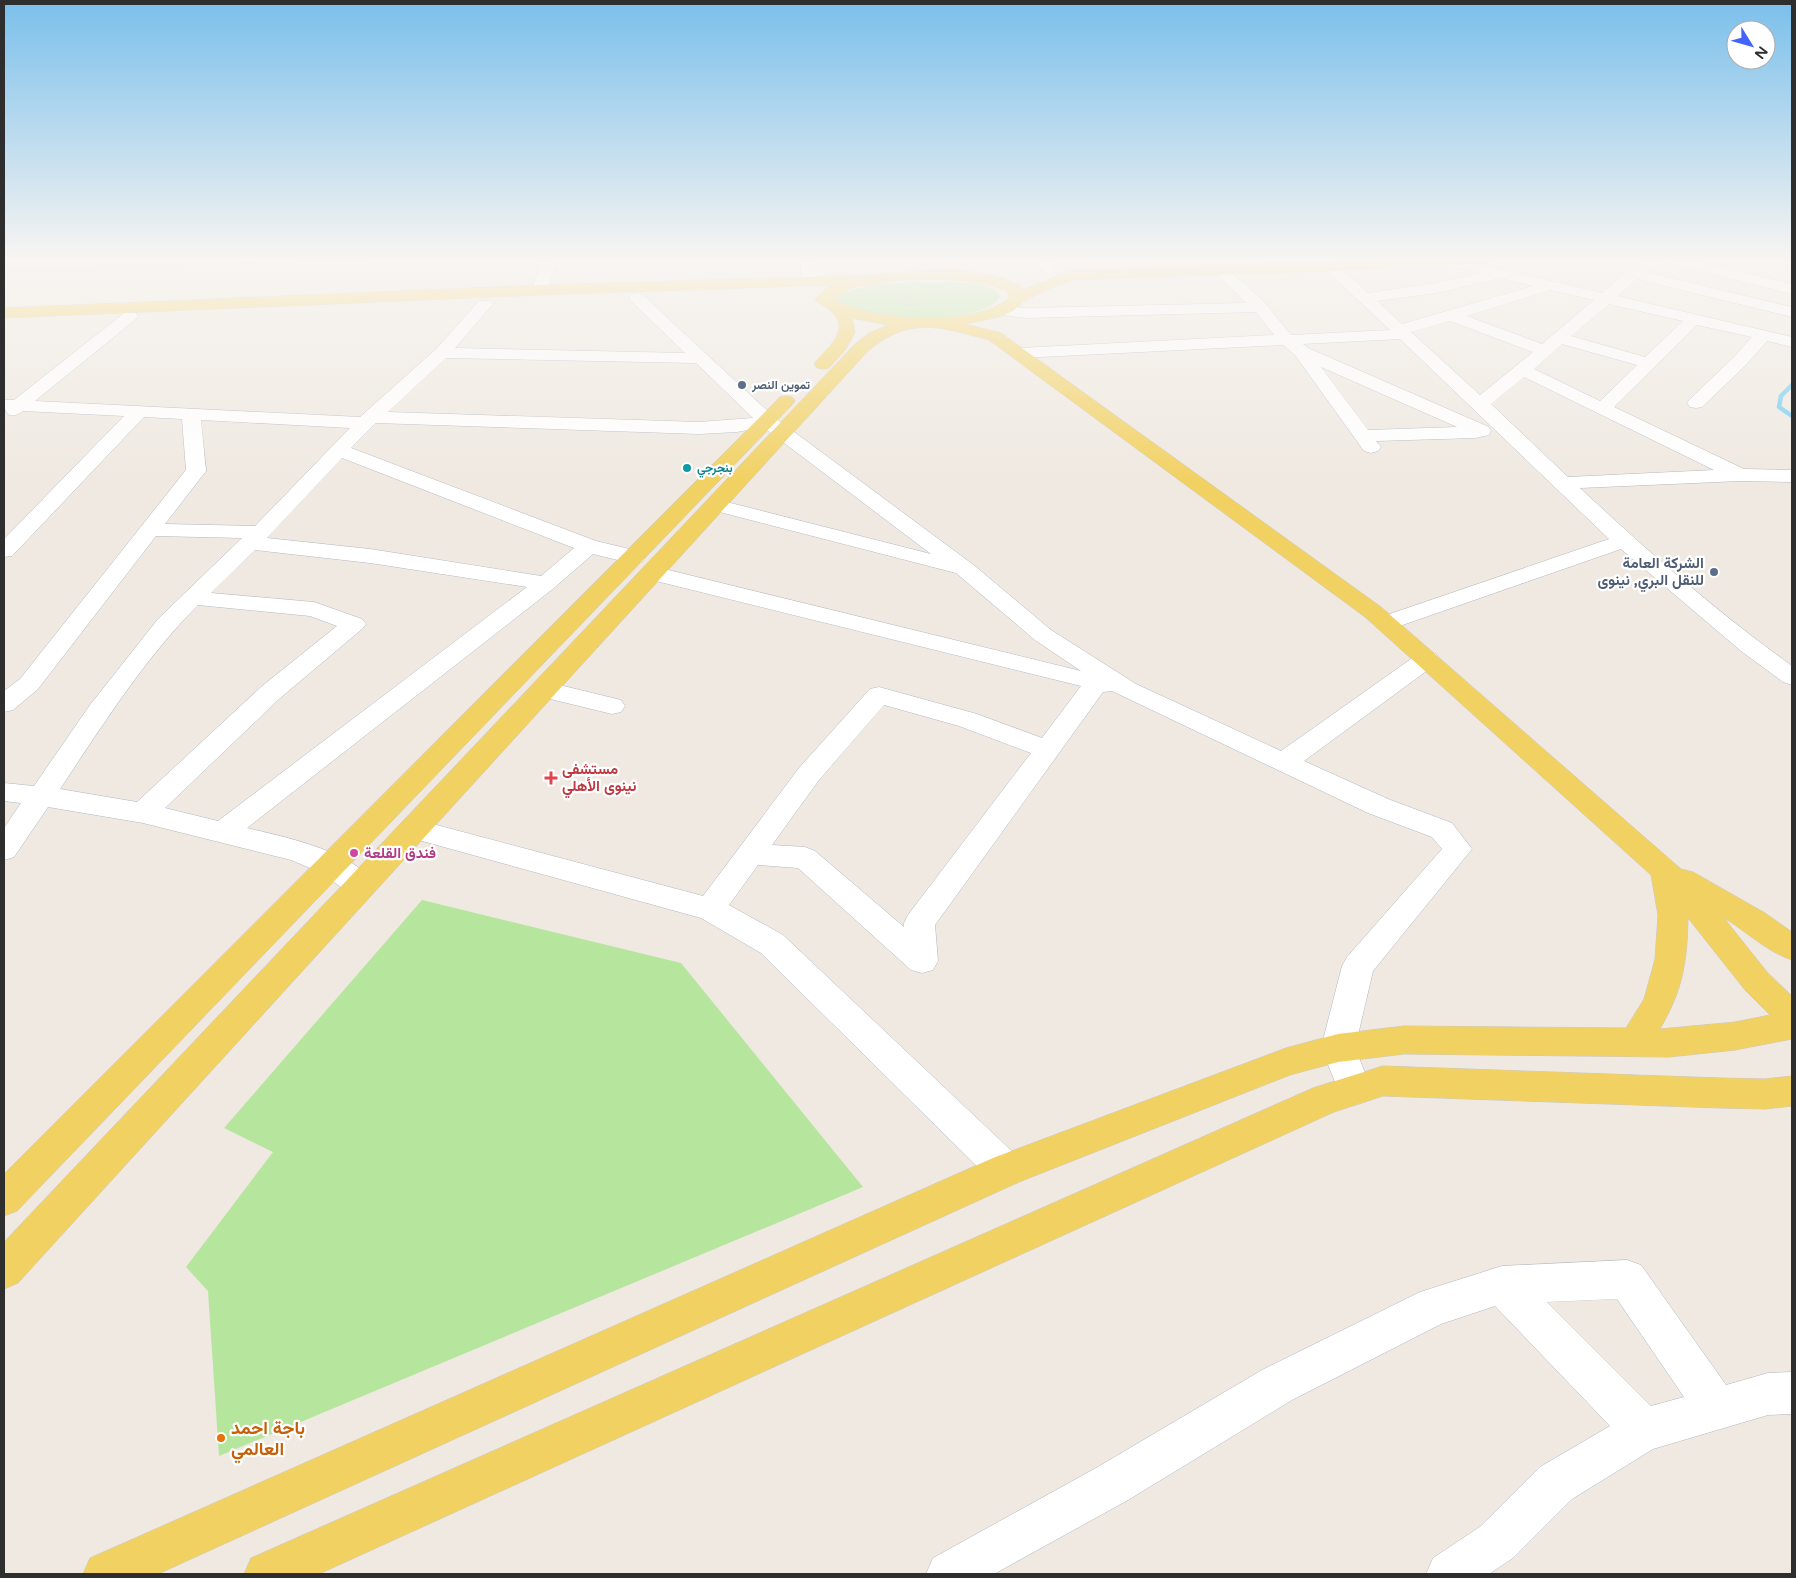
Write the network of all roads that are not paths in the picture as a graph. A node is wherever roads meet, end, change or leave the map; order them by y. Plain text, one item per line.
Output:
1 (1401, 332) edge
2 (108, 333) edge
3 (460, 333) edge
4 (672, 333) edge
5 (846, 333) edge
6 (882, 333) edge
7 (981, 333) edge
8 (994, 333) edge
9 (1281, 333) edge
10 (1390, 333) edge
11 (1497, 333) edge
12 (1564, 333) edge
13 (1680, 333) edge
14 (1752, 333) edge
15 (1763, 335) junction
16 (995, 336) junction
17 (1558, 338) junction
18 (1286, 339) junction
19 (1792, 342) edge
20 (1543, 350) junction
21 (1300, 351) junction
22 (442, 353) junction
23 (1020, 353) junction
24 (698, 358) junction
25 (1648, 363) junction
26 (1522, 370) junction
27 (1696, 403) dead end
28 (1480, 404) junction
29 (12, 405) edge
30 (1602, 409) junction
31 (140, 411) junction
32 (191, 414) junction
33 (4, 417) edge
34 (369, 420) junction
35 (774, 427) junction
36 (1482, 431) junction
37 (1509, 433) junction
38 (338, 450) junction
39 (1740, 475) junction
40 (1792, 476) edge
41 (1562, 483) junction
42 (715, 505) junction
43 (148, 530) junction
44 (255, 537) junction
45 (1624, 541) junction
46 (589, 546) junction
47 (4, 551) edge
48 (643, 565) junction
49 (968, 571) junction
50 (546, 583) junction
51 (193, 598) junction
52 (1386, 623) junction
53 (1427, 659) junction
54 (1792, 677) edge
55 (1096, 683) junction
56 (543, 689) junction
57 (1128, 690) junction
58 (4, 704) edge
59 (612, 706) dead end
60 (1047, 750) junction
61 (1284, 762) junction
62 (4, 792) edge
63 (42, 796) junction
64 (143, 813) junction
65 (414, 829) junction
66 (223, 832) junction
67 (4, 850) edge
68 (750, 854) junction
69 (332, 865) junction
70 (1665, 871) junction
71 (361, 886) junction
72 (710, 909) junction
73 (1792, 948) edge
74 (1792, 1016) edge
75 (1792, 1025) edge
76 (1634, 1044) junction
77 (1338, 1048) junction
78 (1354, 1090) junction
79 (1792, 1091) edge
80 (1006, 1170) junction
81 (4, 1199) edge
82 (4, 1270) edge
83 (1502, 1285) junction
84 (1792, 1393) edge
85 (1717, 1409) junction
86 (1644, 1430) junction
87 (106, 1574) edge
88 (267, 1574) edge
89 (949, 1574) edge
90 (1449, 1574) edge

1 - 28 street
2 - 29 street
3 - 22 street
4 - 24 street
5 - 35 main road
6 - 35 main road
7 - 16 main road
8 - 16 main road
9 - 18 street
10 - 18 street
11 - 20 street
12 - 17 street
13 - 25 street
14 - 15 street
15 - 19 street
15 - 27 street
16 - 23 main road
17 - 20 street
17 - 25 street
18 - 21 street
18 - 23 street
20 - 26 street
21 - 36 street
21 - 36 street
22 - 24 street
22 - 34 street
23 - 52 main road
24 - 35 street
25 - 30 street
26 - 28 street
26 - 30 street
28 - 37 street
29 - 31 street
29 - 33 street
30 - 39 street
31 - 32 street
31 - 47 street
32 - 34 street
32 - 43 street
34 - 35 street
34 - 38 street
35 - 42 main road
35 - 48 main road
35 - 49 street
36 - 37 street
37 - 41 street
38 - 44 street
38 - 46 street
39 - 40 street
39 - 41 street
41 - 45 street
42 - 48 main road
42 - 49 street
43 - 44 street
43 - 58 street
44 - 50 street
44 - 51 street
45 - 52 street
45 - 54 street
46 - 48 street
46 - 50 street
48 - 55 street
48 - 56 main road
48 - 69 main road
49 - 57 street
50 - 66 street
51 - 63 street
51 - 64 street
52 - 53 main road
53 - 61 street
53 - 70 main road
55 - 57 street
55 - 60 street
56 - 59 street
56 - 65 main road
57 - 61 street
60 - 68 street
60 - 68 street
61 - 77 street
62 - 63 street
63 - 64 street
63 - 67 street
64 - 66 street
65 - 71 main road
65 - 72 street
66 - 69 street
68 - 72 street
69 - 71 street
69 - 81 main road
70 - 73 main road
70 - 74 main road
70 - 76 main road
71 - 82 main road
72 - 80 street
75 - 76 main road
76 - 77 main road
77 - 78 street
77 - 80 main road
78 - 79 main road
78 - 88 main road
80 - 87 main road
83 - 85 street
83 - 86 street
83 - 89 street
84 - 85 street
85 - 86 street
86 - 90 street

